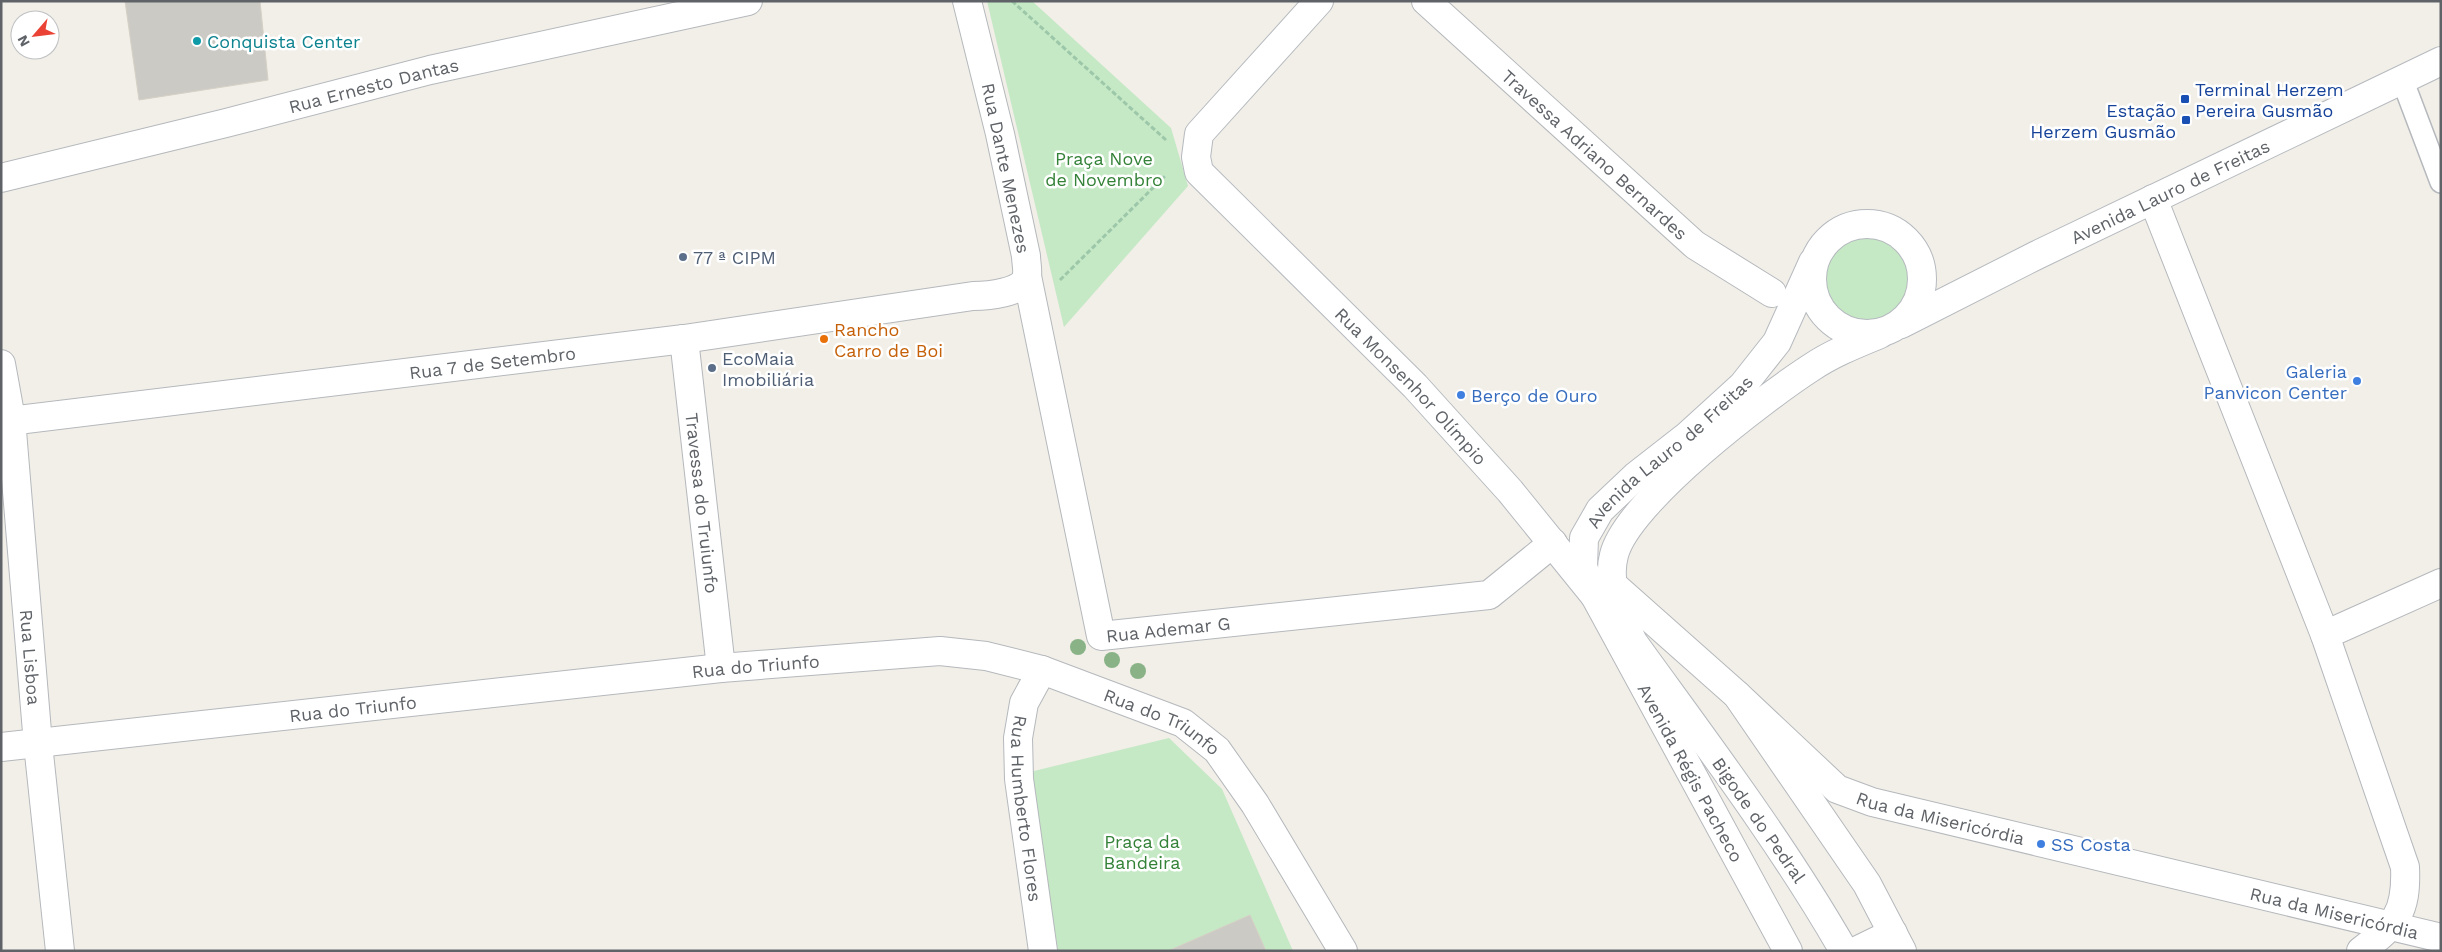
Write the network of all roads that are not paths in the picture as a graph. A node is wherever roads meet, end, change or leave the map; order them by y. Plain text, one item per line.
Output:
1 (748, 1) edge
2 (968, 1) edge
3 (1319, 1) edge
4 (1426, 1) edge
5 (2441, 61) edge
6 (2402, 79) junction
7 (1, 178) edge
8 (2441, 182) edge
9 (2153, 199) junction
10 (1813, 262) junction
11 (1027, 276) junction
12 (1772, 293) dead end
13 (973, 296) joint
14 (1890, 329) junction
15 (684, 339) junction
16 (1, 364) edge
17 (6, 420) edge
18 (1553, 543) junction
19 (2441, 583) edge
20 (1604, 590) junction
21 (2325, 636) junction
22 (1633, 642) joint
23 (721, 668) junction
24 (1042, 670) junction
25 (1670, 692) joint
26 (1737, 695) junction
27 (38, 744) junction
28 (1, 747) edge
29 (2392, 925) junction
30 (2441, 938) edge
31 (1898, 942) edge
32 (60, 951) edge
33 (1043, 951) edge
34 (1343, 951) edge
35 (1788, 951) edge
36 (1844, 951) edge
37 (1856, 951) edge
38 (2361, 951) edge

1 - 7 street, Rua Ernesto Dantas
2 - 11 street, Rua Dante Menezes
3 - 18 street, Rua Monsenhor Olímpio
4 - 12 street, Travessa Adriano Bernardes
5 - 6 street, Avenida Lauro de Freitas
6 - 8 lane
6 - 9 street, Avenida Lauro de Freitas
9 - 14 street, Avenida Lauro de Freitas
9 - 21 street
10 - 14 street
10 - 14 street
10 - 20 street, Avenida Lauro de Freitas
11 - 13 street, Rua Dante Menezes
11 - 18 street, Rua Ademar G
13 - 15 street, Rua 7 de Setembro
14 - 20 street, Avenida Lauro de Freitas
15 - 17 street, Rua 7 de Setembro
15 - 23 street, Travessa do Truiunfo
16 - 17 street, Rua Lisboa
17 - 27 street, Rua Lisboa
18 - 20 street, Rua Monsenhor Olímpio
19 - 21 street
20 - 22 street, Avenida Lauro de Freitas
20 - 26 street
20 - 35 street, Avenida Régis Pacheco
21 - 29 street
22 - 25 street, Avenida Régis Pacheco
23 - 24 street, Rua do Triunfo
23 - 27 street, Rua do Triunfo
24 - 33 street, Rua Humberto Flores
24 - 34 street, Rua do Triunfo
25 - 36 street, Bigode do Pedral
26 - 29 street, Rua da Misericórdia
26 - 31 street
27 - 28 street, Rua do Triunfo
27 - 32 street, Rua Lisboa
29 - 30 street, Rua da Misericórdia
29 - 38 street
31 - 37 street

